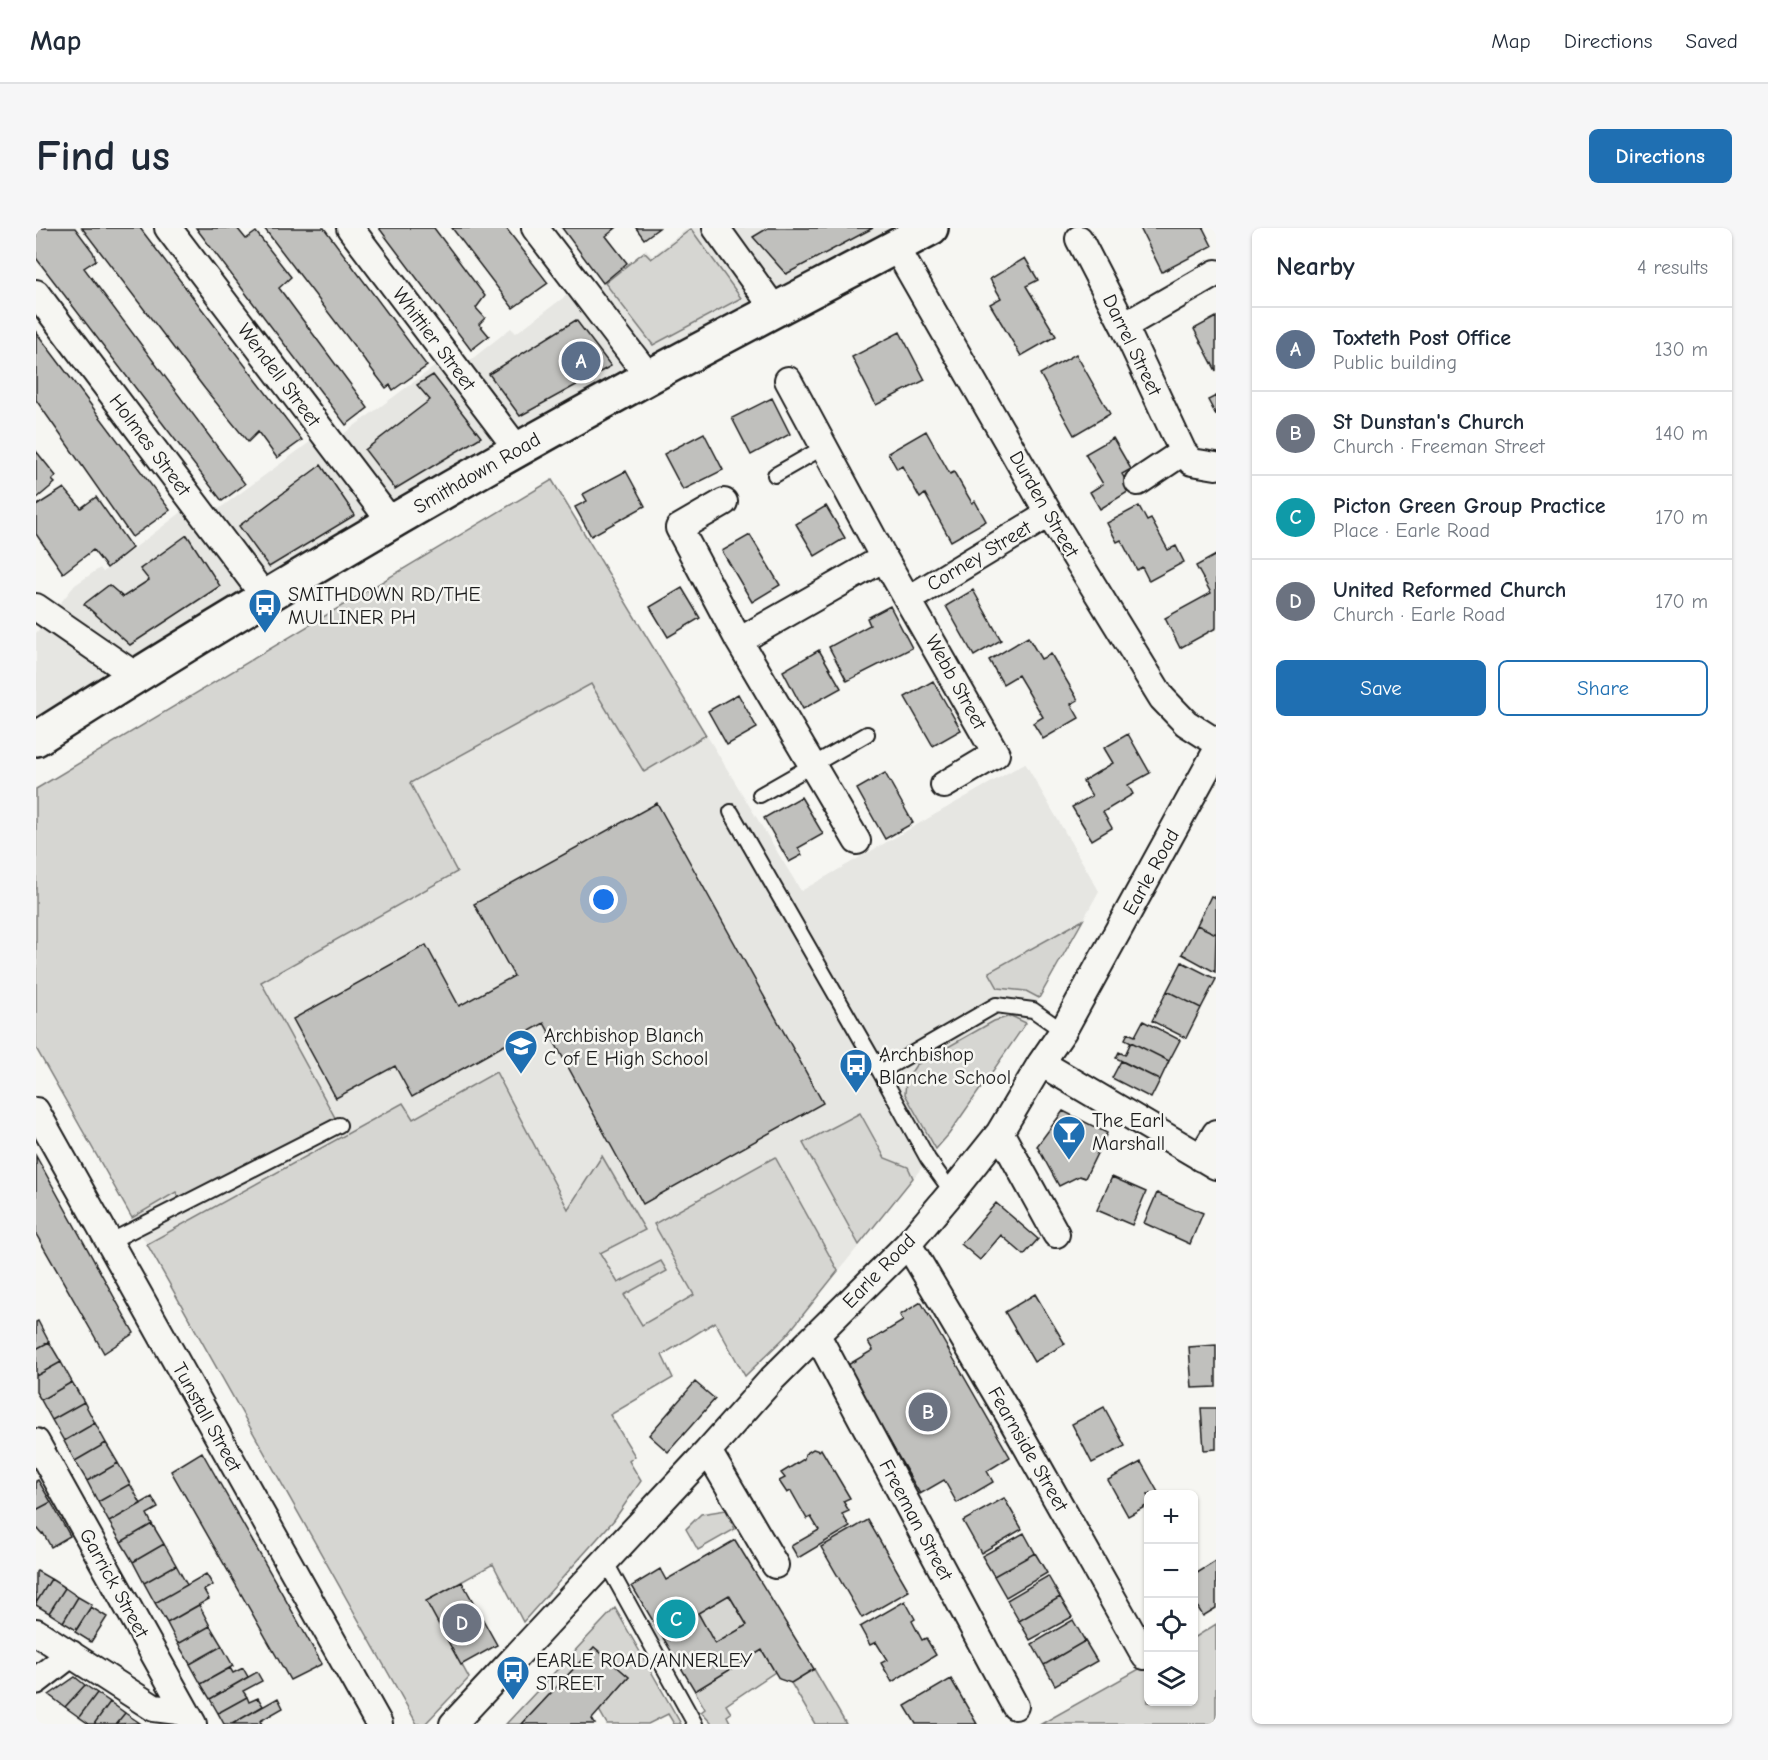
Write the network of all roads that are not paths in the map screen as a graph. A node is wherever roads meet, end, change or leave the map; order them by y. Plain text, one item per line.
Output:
1 (168, 228) edge
2 (350, 228) edge
3 (535, 228) edge
4 (716, 228) edge
5 (931, 228) edge
6 (1079, 239) dead end
7 (896, 247) junction
8 (1216, 273) edge
9 (36, 293) edge
10 (775, 310) junction
11 (1124, 326) junction
12 (649, 377) junction
13 (788, 380) dead end
14 (824, 447) junction
15 (518, 450) junction
16 (1183, 452) junction
17 (1216, 466) edge
18 (775, 475) dead end
19 (1138, 482) dead end
20 (724, 502) dead end
21 (1049, 513) junction
22 (391, 522) junction
23 (885, 558) junction
24 (265, 597) junction
25 (909, 599) junction
26 (36, 607) edge
27 (739, 641) junction
28 (136, 676) junction
29 (867, 734) dead end
30 (36, 739) edge
31 (1216, 742) edge
32 (1216, 752) edge
33 (813, 765) junction
34 (944, 785) dead end
35 (760, 795) dead end
36 (731, 812) dead end
37 (857, 841) dead end
38 (1063, 1031) junction
39 (1041, 1063) junction
40 (880, 1072) junction
41 (36, 1111) edge
42 (339, 1125) dead end
43 (1000, 1132) junction
44 (1216, 1133) edge
45 (1208, 1162) edge
46 (952, 1192) junction
47 (1056, 1234) dead end
48 (109, 1242) junction
49 (908, 1244) junction
50 (817, 1335) junction
51 (36, 1442) edge
52 (708, 1451) junction
53 (605, 1561) junction
54 (775, 1565) dead end
55 (36, 1632) edge
56 (1144, 1652) edge
57 (71, 1654) junction
58 (36, 1681) edge
59 (1016, 1706) dead end
60 (189, 1718) edge
61 (379, 1724) edge
62 (453, 1724) edge
63 (696, 1724) edge

1 - 22 street, Wendell Street
2 - 15 street, Whittier Street
3 - 12 street
4 - 10 street
5 - 7 highway, Smithdown Road
6 - 11 street, Darrel Street
7 - 10 highway, Smithdown Road
7 - 21 street, Durden Street
8 - 11 street
9 - 24 street, Holmes Street
10 - 12 highway, Smithdown Road
11 - 16 street, Darrel Street
12 - 15 highway, Smithdown Road
13 - 14 street, Webb Street
14 - 18 lane
14 - 23 street, Webb Street
15 - 22 highway, Smithdown Road
16 - 17 street
16 - 19 street
20 - 27 street
21 - 25 street, Corney Street
21 - 31 street, Durden Street
22 - 24 highway, Smithdown Road
23 - 25 street, Webb Street
23 - 27 street
24 - 28 highway, Smithdown Road
25 - 34 street, Webb Street
26 - 28 street
27 - 33 street
28 - 30 highway, Smithdown Road
29 - 33 lane
32 - 38 street, Earle Road
33 - 35 lane
33 - 37 street
36 - 40 lane
38 - 39 street, Earle Road
38 - 40 lane
39 - 43 street, Earle Road
39 - 45 street
40 - 46 lane
41 - 48 street, Tunstall Street
42 - 48 lane
43 - 46 street, Earle Road
43 - 47 street
44 - 45 street
46 - 49 street, Earle Road
48 - 61 street, Tunstall Street
49 - 50 street, Earle Road
49 - 56 street, Fearnside Street
50 - 52 street, Earle Road
50 - 59 street, Freeman Street
51 - 60 street, Garrick Street
52 - 53 street, Earle Road
52 - 54 street
53 - 62 street, Earle Road
53 - 63 lane
55 - 57 street
57 - 58 street
57 - 60 street

